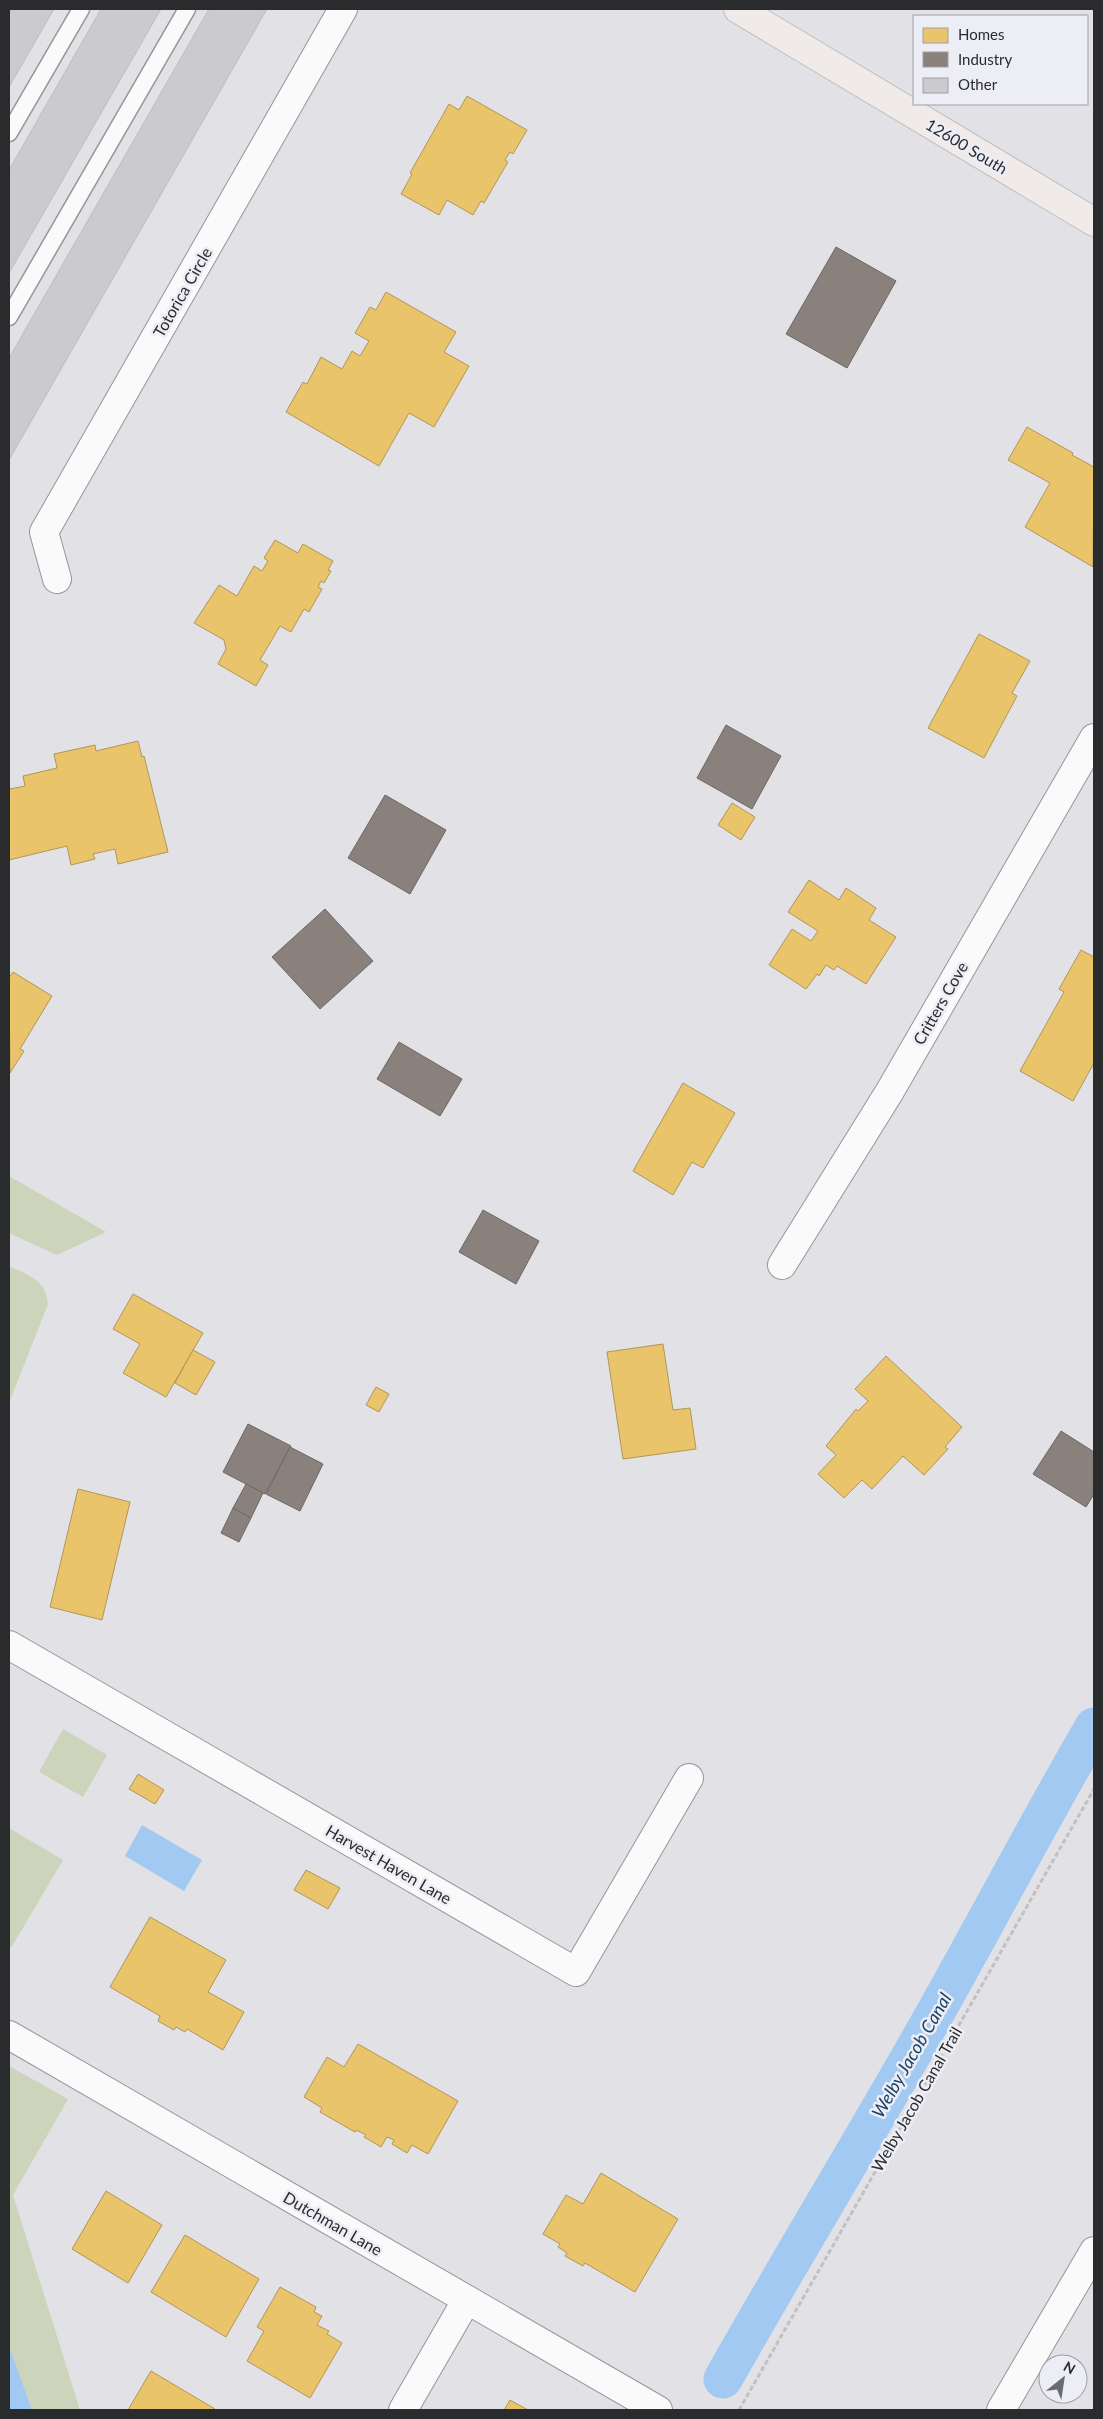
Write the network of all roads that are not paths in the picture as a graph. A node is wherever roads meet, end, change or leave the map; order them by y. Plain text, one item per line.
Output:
1 (81, 9) edge
2 (187, 9) edge
3 (343, 9) edge
4 (738, 9) edge
5 (9, 133) edge
6 (1094, 222) edge
7 (9, 317) edge
8 (57, 579) dead end
9 (1094, 738) edge
10 (782, 1265) dead end
11 (9, 1645) edge
12 (689, 1778) dead end
13 (9, 2034) edge
14 (1094, 2251) edge
15 (466, 2300) junction
16 (403, 2410) edge
17 (658, 2410) edge
18 (1001, 2410) edge

1 - 5 lane
2 - 7 lane
3 - 8 street, Totorica Circle
4 - 6 main road, 12600 South
9 - 10 street, Critters Cove
11 - 12 street, Harvest Haven Lane
13 - 15 street, Dutchman Lane
14 - 18 street
15 - 16 street
15 - 17 street, Dutchman Lane

